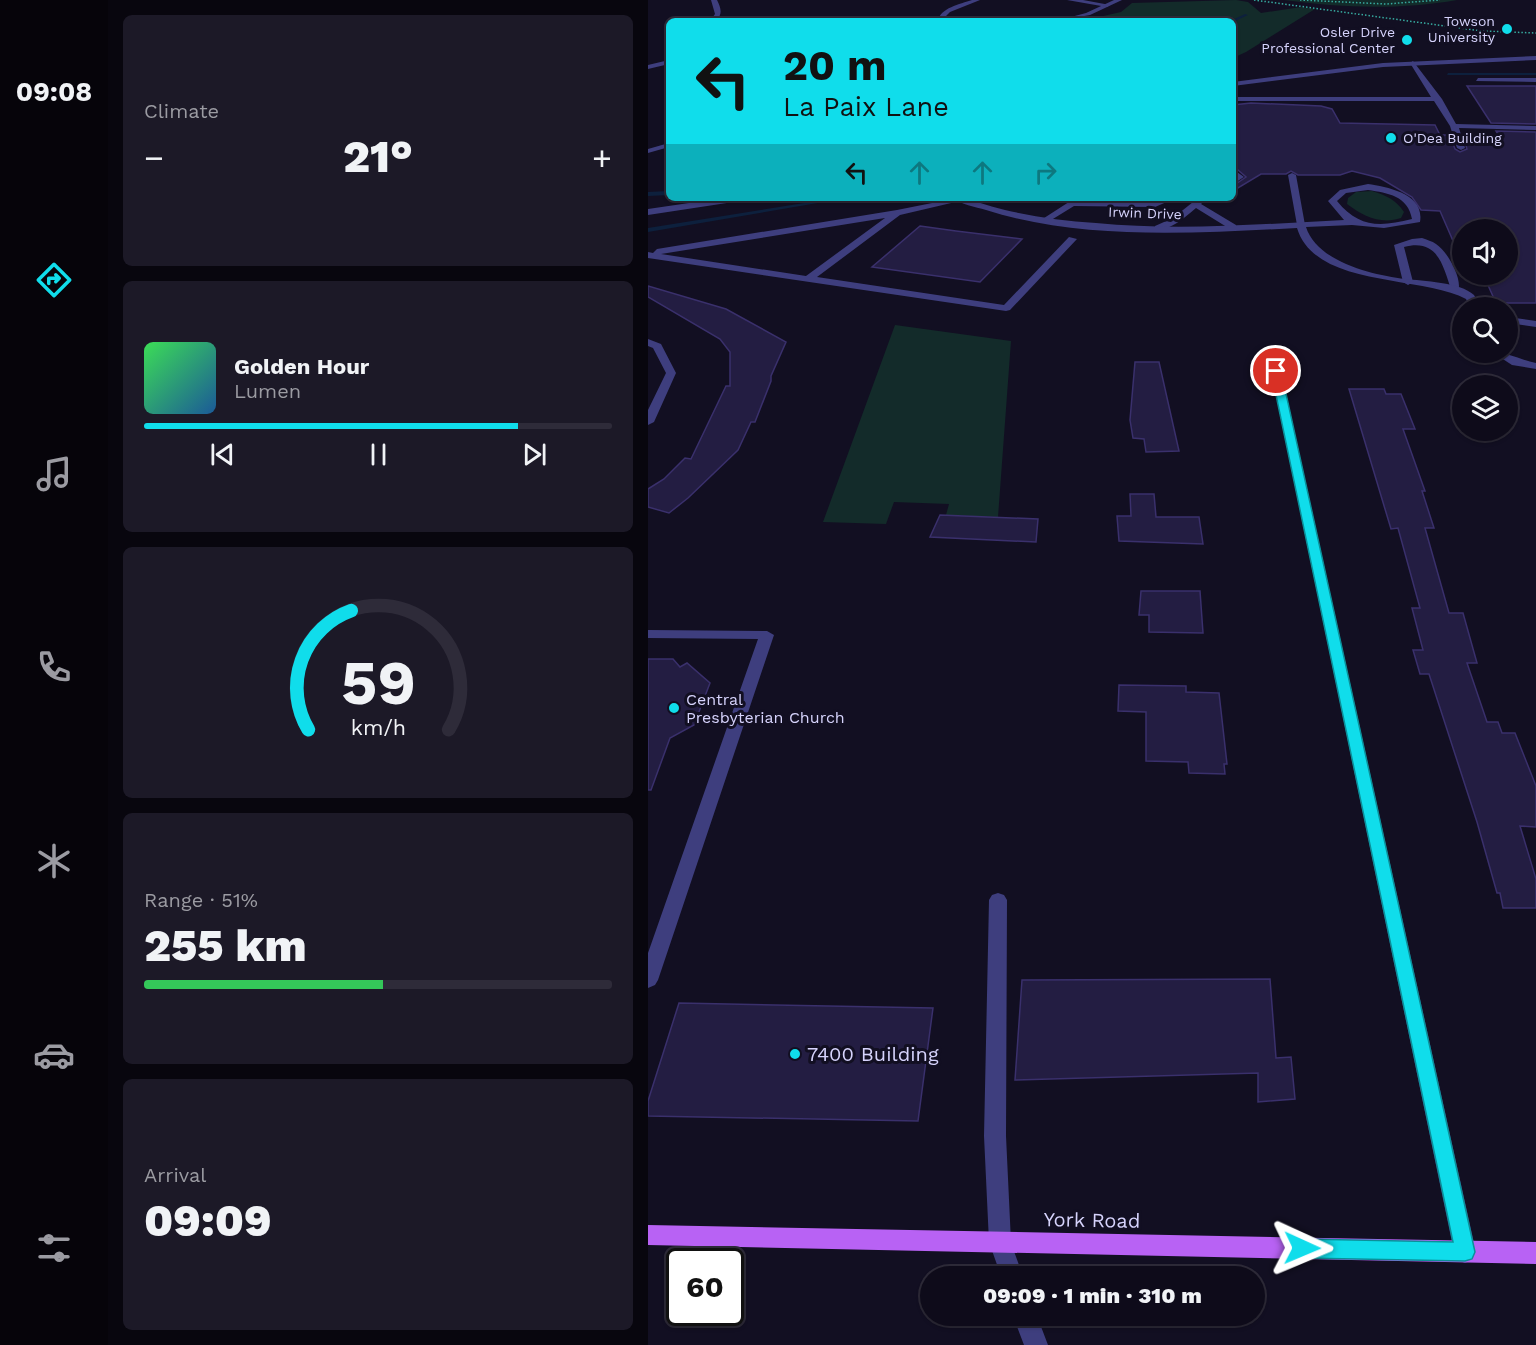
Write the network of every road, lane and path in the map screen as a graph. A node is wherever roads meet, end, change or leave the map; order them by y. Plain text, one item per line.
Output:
1 (714, 0) edge
2 (977, 0) edge
3 (1070, 0) edge
4 (1119, 0) edge
5 (1254, 0) edge
6 (1300, 0) edge
7 (1440, 0) edge
8 (1107, 5) junction
9 (716, 18) edge
10 (941, 18) edge
11 (1071, 18) edge
12 (1536, 33) edge
13 (1536, 58) edge
14 (666, 63) edge
15 (1413, 63) junction
16 (648, 67) edge
17 (1478, 80) dead end
18 (1536, 80) edge
19 (1236, 84) edge
20 (1236, 99) edge
21 (1438, 99) junction
22 (1454, 126) junction
23 (1536, 128) edge
24 (666, 146) edge
25 (1461, 148) dead end
26 (648, 151) edge
27 (1292, 175) dead end
28 (720, 201) edge
29 (949, 201) edge
30 (964, 201) edge
31 (1071, 201) edge
32 (1138, 201) edge
33 (1164, 201) edge
34 (1199, 201) edge
35 (648, 212) edge
36 (897, 213) junction
37 (1045, 220) junction
38 (1352, 222) junction
39 (1301, 225) junction
40 (1233, 227) junction
41 (1158, 228) junction
42 (1072, 239) dead end
43 (648, 254) edge
44 (808, 279) junction
45 (1408, 282) junction
46 (1455, 290) junction
47 (1470, 297) edge
48 (1518, 320) edge
49 (1533, 327) edge
50 (648, 342) edge
51 (1516, 363) edge
52 (1536, 366) edge
53 (1276, 371) dead end
54 (648, 422) edge
55 (648, 634) edge
56 (998, 900) dead end
57 (648, 980) edge
58 (648, 1235) edge
59 (1000, 1242) junction
60 (1465, 1252) junction
61 (1536, 1253) edge
62 (1008, 1266) edge
63 (1029, 1326) edge
64 (1036, 1345) edge

1 - 9 street
2 - 10 street
3 - 8 street
4 - 8 street
5 - 12 path
6 - 7 path
8 - 11 street
13 - 15 street
14 - 16 street
15 - 19 street
15 - 21 street
17 - 18 street
20 - 21 street
21 - 22 street
22 - 23 street
22 - 25 street
24 - 26 street
27 - 39 street
28 - 35 street
29 - 36 street
30 - 37 street, Irwin Drive
31 - 37 street
32 - 33 street
34 - 40 street
34 - 41 street
36 - 43 street
36 - 44 street
37 - 41 street, Irwin Drive
38 - 38 street, Irwin Drive
38 - 39 street, Irwin Drive
39 - 40 street, Irwin Drive
39 - 45 street
40 - 41 street, Irwin Drive
42 - 44 street
43 - 44 street
45 - 46 street
45 - 46 street
46 - 47 street
48 - 49 street
50 - 54 street
51 - 52 street
53 - 60 street
55 - 57 street
56 - 59 street
58 - 59 main road, York Road
59 - 60 main road, York Road
59 - 62 street
60 - 61 main road, York Road
63 - 64 street

